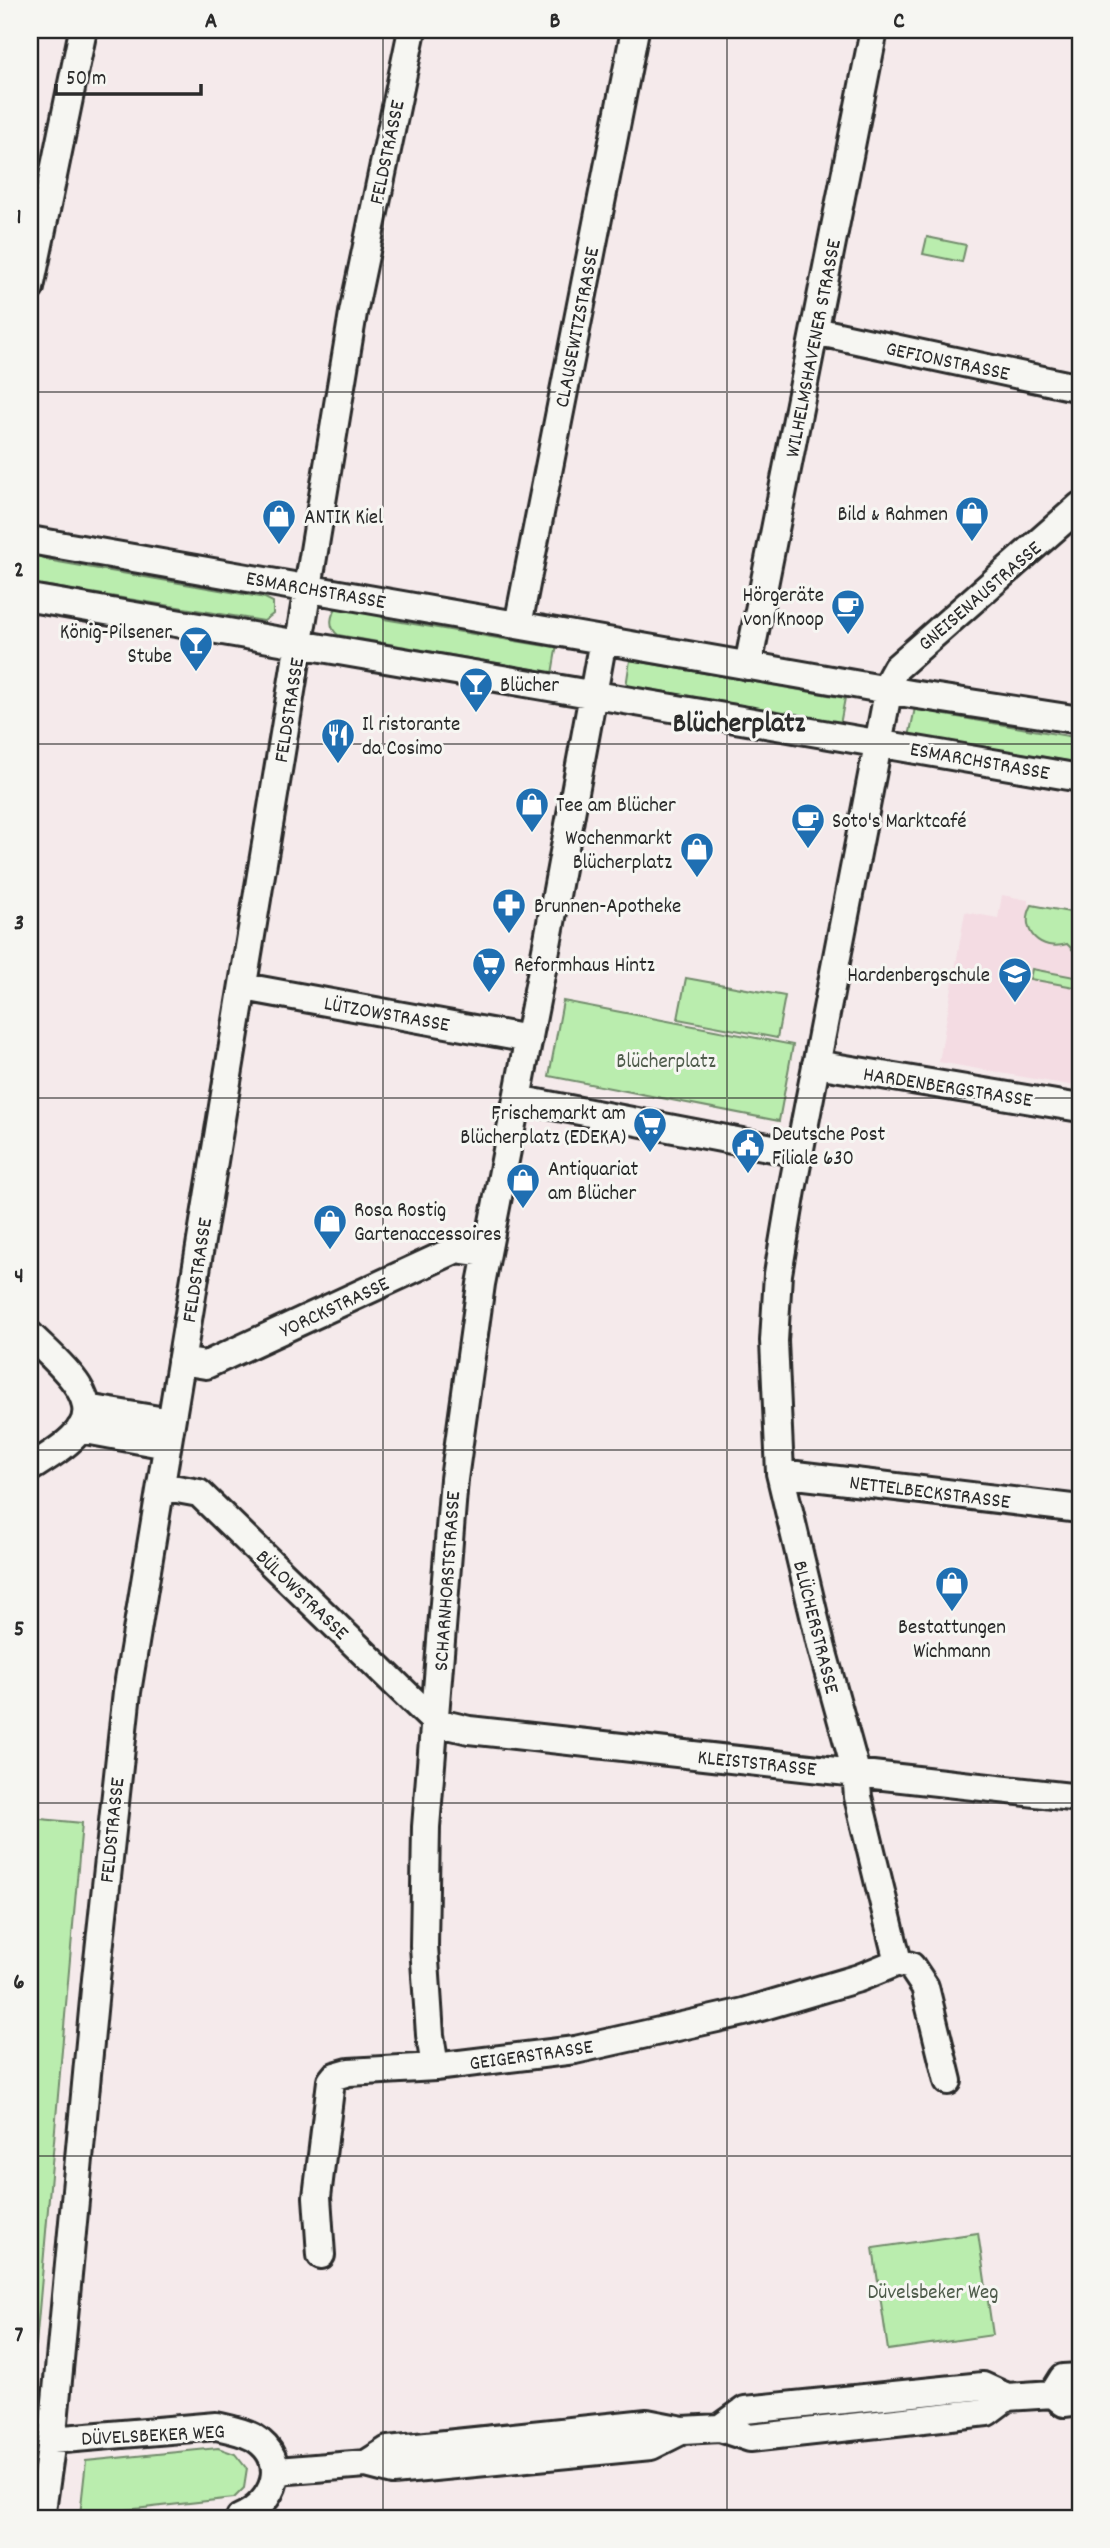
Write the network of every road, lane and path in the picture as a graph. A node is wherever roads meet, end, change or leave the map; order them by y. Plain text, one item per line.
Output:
1 (83, 30) edge
2 (412, 30) edge
3 (635, 30) edge
4 (874, 30) edge
5 (30, 288) edge
6 (815, 331) junction
7 (1080, 388) edge
8 (1080, 506) edge
9 (30, 540) edge
10 (308, 587) junction
11 (30, 598) edge
12 (518, 625) junction
13 (603, 640) junction
14 (298, 643) junction
15 (748, 666) junction
16 (887, 690) junction
17 (593, 694) junction
18 (1080, 720) edge
19 (879, 742) junction
20 (1080, 778) edge
21 (244, 987) junction
22 (529, 1039) junction
23 (816, 1064) junction
24 (517, 1099) junction
25 (1080, 1108) edge
26 (799, 1153) junction
27 (486, 1254) junction
28 (30, 1335) edge
29 (181, 1361) junction
30 (84, 1419) junction
31 (169, 1433) junction
32 (30, 1468) edge
33 (780, 1474) junction
34 (161, 1486) junction
35 (1080, 1509) edge
36 (435, 1722) junction
37 (856, 1772) junction
38 (1080, 1798) edge
39 (898, 1962) junction
40 (435, 2067) junction
41 (948, 2081) dead end
42 (321, 2255) dead end
43 (1080, 2377) edge
44 (1053, 2394) junction
45 (1080, 2402) edge
46 (52, 2440) junction
47 (277, 2471) junction
48 (254, 2515) edge
49 (41, 2518) edge

1 - 5 street
2 - 10 street, FELDSTRASSE
3 - 12 street, CLAUSEWITZSTRASSE
4 - 6 street, WILHELMSHAVENER STRASSE
6 - 7 street, GEFIONSTRASSE
6 - 15 street, WILHELMSHAVENER STRASSE
8 - 16 street, GNEISENAUSTRASSE
9 - 10 street, ESMARCHSTRASSE
10 - 12 street, ESMARCHSTRASSE
10 - 14 street, FELDSTRASSE
11 - 14 street, ESMARCHSTRASSE
12 - 13 street, ESMARCHSTRASSE
13 - 15 street, ESMARCHSTRASSE
13 - 17 street
14 - 17 street, ESMARCHSTRASSE
14 - 21 street, FELDSTRASSE
15 - 16 street, ESMARCHSTRASSE
16 - 18 street, ESMARCHSTRASSE
16 - 19 street
17 - 19 street, ESMARCHSTRASSE
17 - 22 street
19 - 20 street, ESMARCHSTRASSE
19 - 23 street
21 - 22 street, LÜTZOWSTRASSE
21 - 29 street, FELDSTRASSE
22 - 24 street
23 - 25 street, HARDENBERGSTRASSE
23 - 26 street
24 - 26 street
24 - 27 street, SCHARNHORSTSTRASSE
26 - 33 street, BLÜCHERSTRASSE
27 - 29 street, YORCKSTRASSE
27 - 36 street, SCHARNHORSTSTRASSE
28 - 30 street
29 - 31 street, FELDSTRASSE
30 - 31 street
30 - 32 street
31 - 34 street, FELDSTRASSE
33 - 35 street, NETTELBECKSTRASSE
33 - 37 street, BLÜCHERSTRASSE
34 - 36 street, BÜLOWSTRASSE
34 - 46 street, FELDSTRASSE
36 - 37 street, KLEISTSTRASSE
36 - 40 street, SCHARNHORSTSTRASSE
37 - 38 street, KLEISTSTRASSE
37 - 39 street, BLÜCHERSTRASSE
39 - 40 street, GEIGERSTRASSE
39 - 41 street
40 - 42 street, GEIGERSTRASSE
43 - 44 street
44 - 45 street
44 - 47 street
46 - 47 street, DÜVELSBEKER WEG
46 - 49 street, FELDSTRASSE
47 - 48 street

